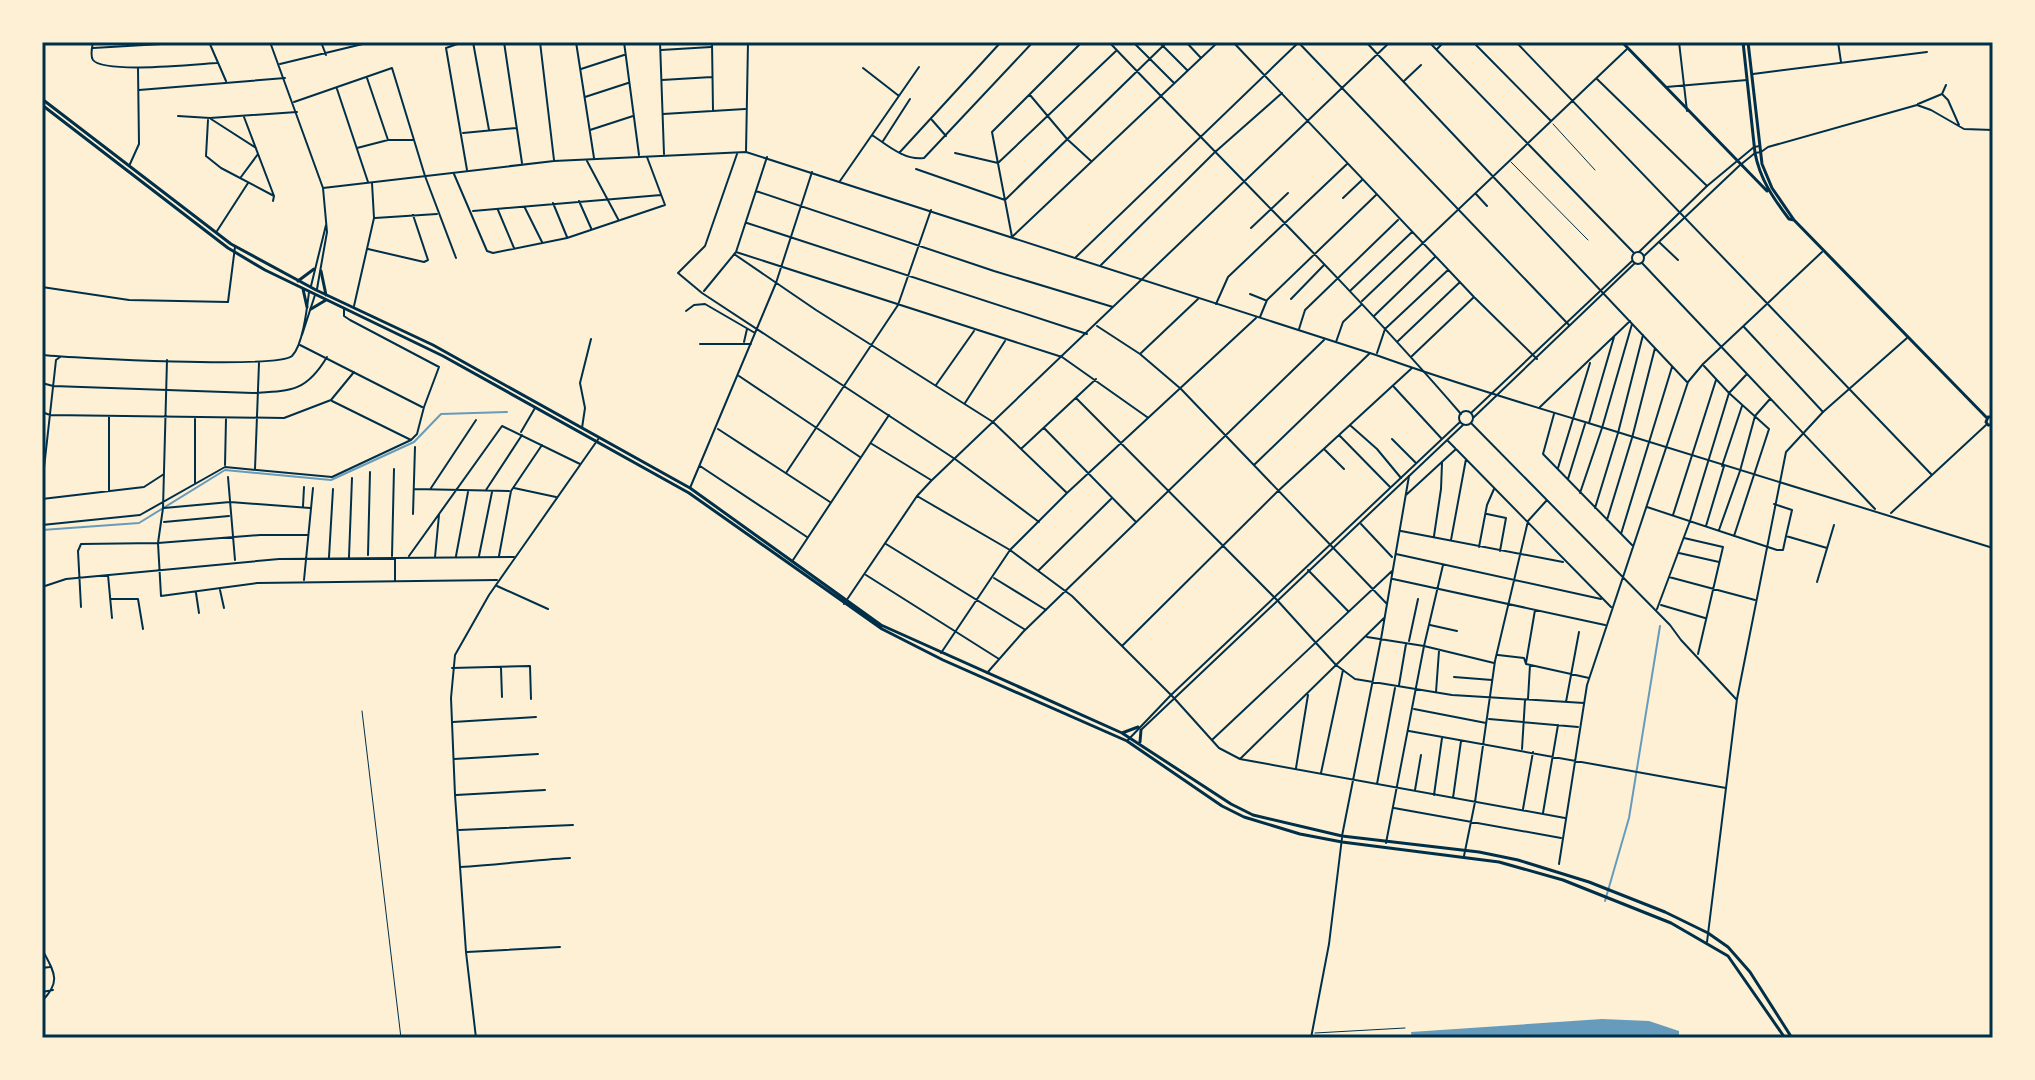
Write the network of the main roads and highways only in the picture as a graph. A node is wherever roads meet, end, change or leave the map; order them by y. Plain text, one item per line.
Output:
1 (1622, 42) edge
2 (1746, 42) edge
3 (42, 99) edge
4 (42, 105) edge
5 (1757, 149) junction
6 (1769, 193) junction
7 (1794, 220) junction
8 (234, 249) junction
9 (314, 269) road end
10 (321, 271) road end
11 (298, 281) junction
12 (310, 287) junction
13 (303, 289) junction
14 (326, 297) junction
15 (1993, 417) edge
16 (1987, 421) junction
17 (1993, 425) edge
18 (597, 440) junction
19 (845, 603) junction
20 (1122, 733) junction
21 (1128, 740) junction
22 (1136, 743) junction
23 (1785, 1038) edge
24 (1792, 1038) edge

1 - 6 main road
2 - 5 main road
3 - 8 main road
4 - 8 main road
5 - 6 main road
5 - 7 main road
6 - 7 main road
7 - 16 main road
8 - 11 main road
8 - 13 main road
9 - 11 main road
10 - 14 main road
11 - 12 main road
12 - 13 main road
12 - 14 main road
13 - 14 main road
14 - 18 main road
14 - 18 main road
15 - 16 main road
16 - 17 main road
18 - 19 main road
18 - 19 main road
19 - 20 main road
19 - 21 main road
20 - 21 main road
20 - 22 main road
21 - 22 main road
22 - 23 main road
22 - 24 main road

